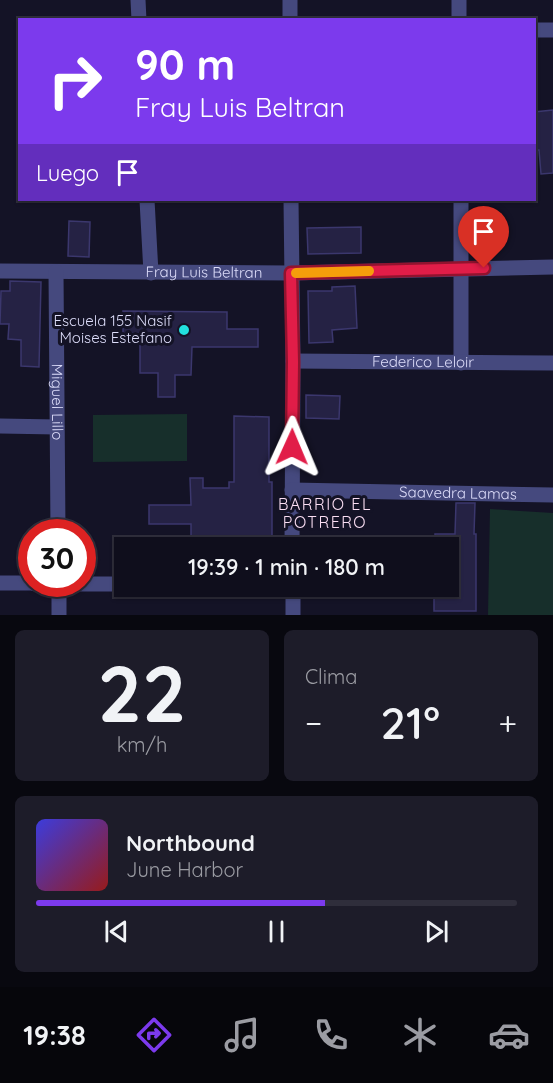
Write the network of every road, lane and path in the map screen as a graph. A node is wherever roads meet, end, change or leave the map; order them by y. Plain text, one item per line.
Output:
1 (138, 0) edge
2 (290, 0) edge
3 (459, 0) edge
4 (139, 18) edge
5 (290, 18) edge
6 (459, 18) edge
7 (536, 30) edge
8 (553, 30) edge
9 (147, 201) edge
10 (291, 201) edge
11 (461, 201) edge
12 (553, 267) edge
13 (461, 269) junction
14 (0, 271) edge
15 (56, 272) junction
16 (151, 273) junction
17 (291, 273) junction
18 (293, 362) junction
19 (461, 363) junction
20 (553, 363) edge
21 (0, 426) edge
22 (57, 427) junction
23 (292, 490) junction
24 (553, 495) edge
25 (58, 519) edge
26 (292, 537) edge
27 (0, 583) edge
28 (18, 584) edge
29 (96, 584) edge
30 (114, 584) edge
31 (59, 597) edge
32 (293, 597) edge
33 (59, 615) edge
34 (293, 615) edge

1 - 4 street
2 - 5 street
3 - 6 street
7 - 8 street
9 - 16 street
10 - 17 street
11 - 13 street
12 - 13 street, Fray Luis Beltran
13 - 17 street, Fray Luis Beltran
13 - 19 street
14 - 15 street, Fray Luis Beltran
15 - 16 street, Fray Luis Beltran
15 - 22 street, Miguel Lillo
16 - 17 street, Fray Luis Beltran
17 - 18 street
18 - 19 street, Federico Leloir
18 - 23 street
19 - 20 street, Federico Leloir
21 - 22 street
22 - 25 street, Miguel Lillo
23 - 24 street, Saavedra Lamas
23 - 26 street
27 - 28 street
29 - 30 street
31 - 33 street
32 - 34 street

